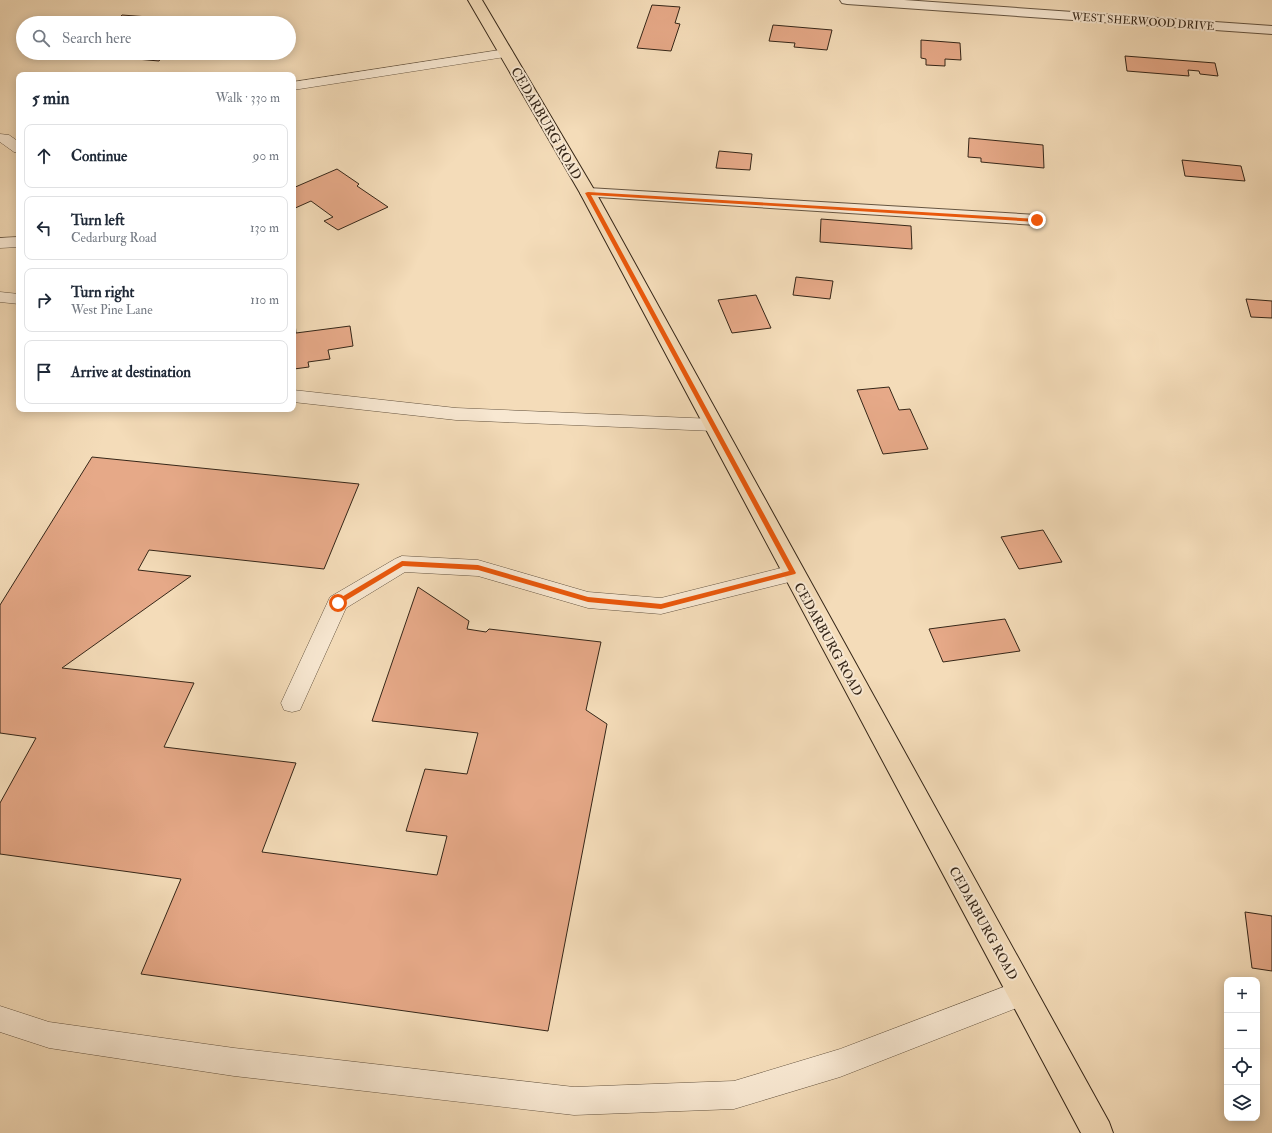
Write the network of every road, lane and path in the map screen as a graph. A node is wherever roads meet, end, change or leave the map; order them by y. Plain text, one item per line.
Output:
1 (475, 0) edge
2 (847, 0) edge
3 (1272, 30) edge
4 (506, 53) junction
5 (296, 86) edge
6 (0, 138) edge
7 (16, 147) edge
8 (588, 193) junction
9 (1037, 220) dead end
10 (16, 242) edge
11 (0, 243) edge
12 (0, 297) edge
13 (16, 299) edge
14 (296, 396) edge
15 (714, 425) junction
16 (793, 573) junction
17 (292, 703) dead end
18 (1022, 993) junction
19 (0, 1019) edge
20 (1098, 1133) edge

1 - 4 main road, CEDARBURG ROAD
2 - 3 street, WEST SHERWOOD DRIVE
4 - 5 lane
4 - 8 main road, CEDARBURG ROAD
6 - 7 lane
8 - 9 street
8 - 15 main road, CEDARBURG ROAD
10 - 11 lane
12 - 13 lane
14 - 15 lane
15 - 16 main road, CEDARBURG ROAD
16 - 17 lane
16 - 18 main road, CEDARBURG ROAD
18 - 19 lane
18 - 20 main road, CEDARBURG ROAD

